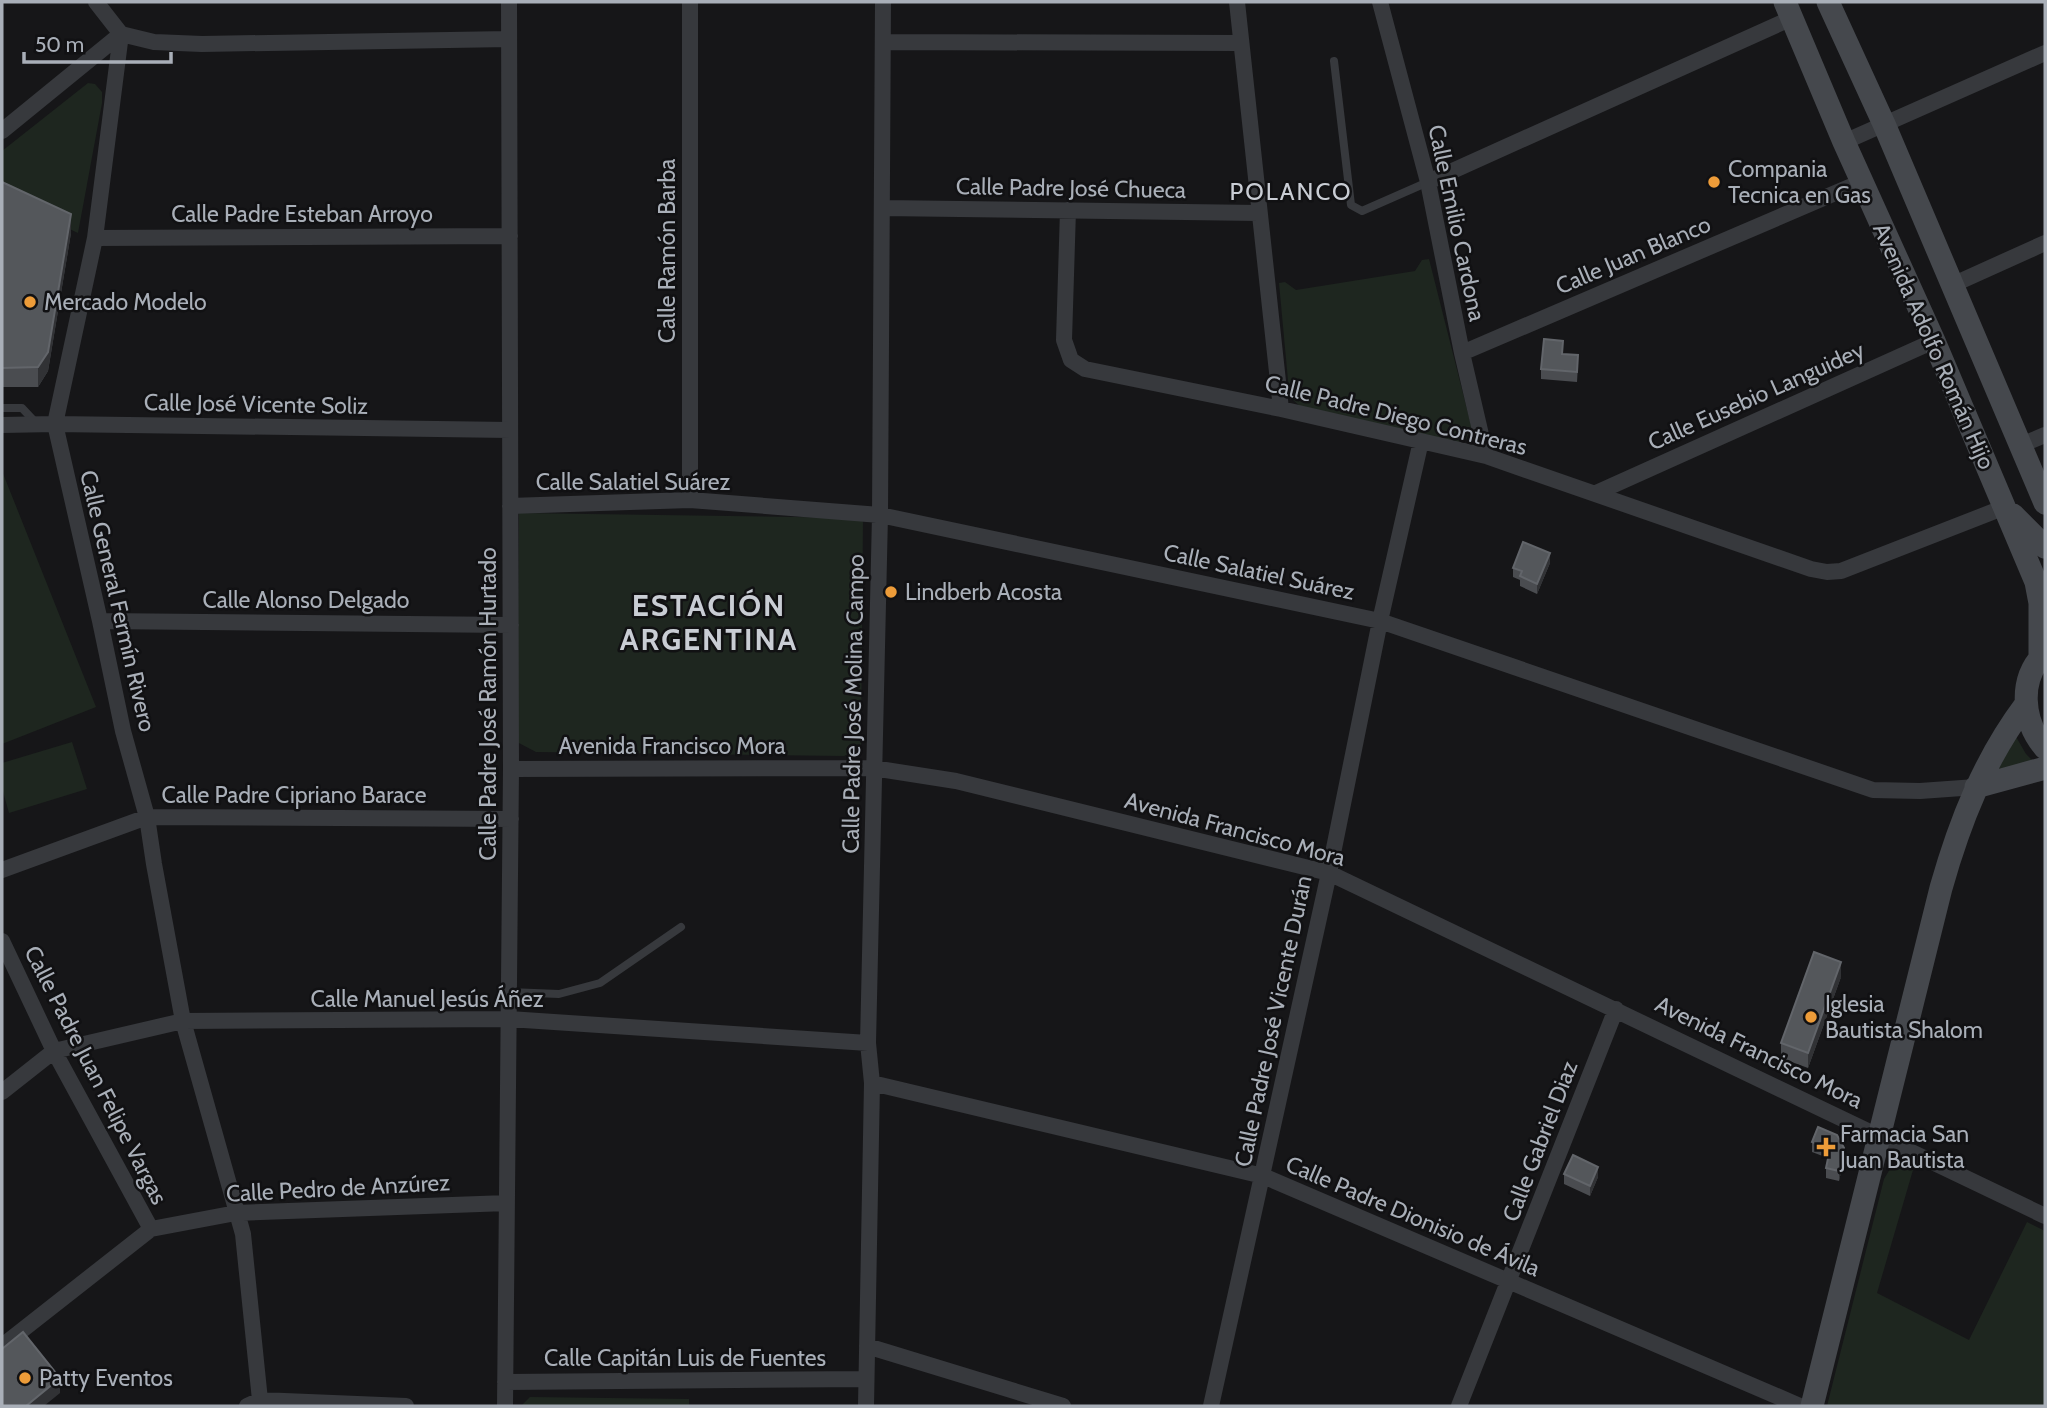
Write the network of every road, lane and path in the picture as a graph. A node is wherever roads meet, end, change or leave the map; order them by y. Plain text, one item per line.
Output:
1 (96, 2) edge
2 (509, 2) edge
3 (690, 2) edge
4 (883, 2) edge
5 (1237, 2) edge
6 (1380, 2) edge
7 (1828, 2) edge
8 (1788, 10) edge
9 (121, 34) junction
10 (509, 39) junction
11 (884, 42) junction
12 (1241, 43) junction
13 (2045, 52) edge
14 (1334, 61) dead end
15 (1884, 124) junction
16 (2, 131) edge
17 (1844, 142) junction
18 (1428, 182) junction
19 (1861, 182) junction
20 (882, 208) junction
21 (1068, 210) junction
22 (1259, 214) junction
23 (510, 236) junction
24 (95, 237) junction
25 (2045, 243) edge
26 (1952, 285) junction
27 (1934, 341) junction
28 (1462, 353) junction
29 (2, 408) edge
30 (1281, 409) junction
31 (37, 424) junction
32 (55, 424) junction
33 (2, 425) edge
34 (510, 430) junction
35 (2045, 435) edge
36 (1421, 440) junction
37 (2021, 445) junction
38 (1486, 456) junction
39 (1596, 493) junction
40 (690, 500) junction
41 (2045, 503) edge
42 (510, 506) junction
43 (2006, 507) junction
44 (880, 515) junction
45 (2045, 547) edge
46 (100, 621) junction
47 (1380, 621) junction
48 (511, 625) junction
49 (2043, 655) edge
50 (2026, 704) junction
51 (2045, 748) edge
52 (873, 768) junction
53 (2045, 768) edge
54 (511, 769) junction
55 (1976, 787) junction
56 (147, 817) junction
57 (511, 819) junction
58 (2, 870) edge
59 (1329, 873) junction
60 (681, 926) dead end
61 (2, 941) edge
62 (509, 992) junction
63 (1616, 1009) junction
64 (509, 1019) junction
65 (183, 1021) junction
66 (869, 1043) junction
67 (54, 1051) junction
68 (872, 1083) junction
69 (2, 1092) edge
70 (1880, 1136) junction
71 (1263, 1176) junction
72 (507, 1203) junction
73 (236, 1213) junction
74 (2045, 1216) edge
75 (151, 1230) junction
76 (1508, 1282) junction
77 (2, 1346) edge
78 (867, 1346) junction
79 (866, 1379) junction
80 (505, 1382) junction
81 (254, 1403) edge
82 (407, 1406) edge
83 (505, 1406) edge
84 (866, 1406) edge
85 (1063, 1406) edge
86 (1211, 1406) edge
87 (1459, 1406) edge
88 (1800, 1406) edge
89 (1812, 1406) edge

1 - 9 street
2 - 10 street, Calle Padre José Ramón Hurtado
3 - 40 street, Calle Ramón Barba
4 - 11 street, Calle Padre José Molina Campo
5 - 12 street
6 - 18 street, Calle Emilio Cardona
7 - 15 main road, Avenida Adolfo Román Hijo
8 - 17 main road, Avenida Adolfo Román Hijo
8 - 18 street
9 - 10 street
9 - 16 street
9 - 24 street, Calle General Fermín Rivero
10 - 23 street, Calle Padre José Ramón Hurtado
11 - 12 street
11 - 20 street, Calle Padre José Molina Campo
12 - 22 street
13 - 15 street
14 - 18 lane
15 - 17 street
15 - 26 main road, Avenida Adolfo Román Hijo
17 - 19 main road, Avenida Adolfo Román Hijo
18 - 28 street, Calle Emilio Cardona
19 - 27 main road, Avenida Adolfo Román Hijo
19 - 28 street, Calle Juan Blanco
20 - 21 street, Calle Padre José Chueca
20 - 44 street, Calle Padre José Molina Campo
21 - 22 street, Calle Padre José Chueca
21 - 30 street, Calle Padre Diego Contreras
22 - 30 street
23 - 24 street, Calle Padre Esteban Arroyo
23 - 34 street, Calle Padre José Ramón Hurtado
24 - 32 street, Calle General Fermín Rivero
25 - 26 street
26 - 37 main road, Avenida Adolfo Román Hijo
27 - 39 street, Calle Eusebio Languidey
27 - 43 main road, Avenida Adolfo Román Hijo
28 - 38 street, Calle Emilio Cardona
29 - 31 lane
30 - 36 street, Calle Padre Diego Contreras
31 - 32 street, Calle José Vicente Soliz
31 - 33 street, Calle José Vicente Soliz
32 - 34 street, Calle José Vicente Soliz
32 - 46 street, Calle General Fermín Rivero
34 - 42 street, Calle Padre José Ramón Hurtado
35 - 37 street
36 - 38 street, Calle Padre Diego Contreras
36 - 47 street, Calle Padre José Vicente Durán
37 - 41 main road, Avenida Adolfo Román Hijo
38 - 39 street, Calle Padre Diego Contreras
39 - 43 street, Calle Padre Diego Contreras
40 - 42 street, Calle Salatiel Suárez
40 - 44 street, Calle Salatiel Suárez
42 - 48 street, Calle Padre José Ramón Hurtado
43 - 45 main road
43 - 49 main road, Avenida Adolfo Román Hijo
44 - 47 street, Calle Salatiel Suárez
44 - 52 street, Calle Padre José Molina Campo
46 - 48 street, Calle Alonso Delgado
46 - 56 street, Calle General Fermín Rivero
47 - 55 street, Calle Salatiel Suárez
47 - 59 street, Calle Padre José Vicente Durán
48 - 54 street, Calle Padre José Ramón Hurtado
49 - 50 main road
50 - 51 main road
50 - 55 main road
52 - 54 street, Avenida Francisco Mora
52 - 59 street, Avenida Francisco Mora
52 - 66 street, Calle Padre José Molina Campo
53 - 55 main road
54 - 57 street, Calle Padre José Ramón Hurtado
55 - 70 main road
56 - 57 street, Calle Padre Cipriano Barace
56 - 58 street, Calle Padre Cipriano Barace
56 - 65 street, Calle General Fermín Rivero
57 - 62 street, Calle Padre José Ramón Hurtado
59 - 63 street, Avenida Francisco Mora
59 - 71 street, Calle Padre José Vicente Durán
60 - 62 lane
61 - 67 street, Calle Padre Juan Felipe Vargas
62 - 64 street, Calle Padre José Ramón Hurtado
63 - 70 street, Avenida Francisco Mora
63 - 76 street, Calle Gabriel Diaz
64 - 65 street, Calle Manuel Jesús Áñez
64 - 66 street, Calle Manuel Jesús Áñez
64 - 72 street, Calle Padre José Ramón Hurtado
65 - 67 street, Calle Manuel Jesús Áñez
65 - 73 street, Calle General Fermín Rivero
66 - 68 street, Calle Padre José Molina Campo
67 - 69 street, Calle Manuel Jesús Áñez
67 - 75 street, Calle Padre Juan Felipe Vargas
68 - 71 street, Calle Padre Dionisio de Ávila
68 - 78 street, Calle Padre José Molina Campo
70 - 74 street, Avenida Francisco Mora
70 - 89 main road
71 - 76 street, Calle Padre Dionisio de Ávila
71 - 86 street, Calle Padre José Vicente Durán
72 - 73 street, Calle Pedro de Anzúrez
72 - 80 street, Calle Padre José Ramón Hurtado
73 - 75 street, Calle Pedro de Anzúrez
73 - 81 street, Calle General Fermín Rivero
75 - 77 street, Calle Pedro de Anzúrez
76 - 87 street, Calle Gabriel Diaz
76 - 88 street, Calle Padre Dionisio de Ávila
78 - 79 street, Calle Padre José Molina Campo
78 - 85 street
79 - 80 street, Calle Capitán Luis de Fuentes
79 - 84 street, Calle Padre José Molina Campo
80 - 83 street, Calle Padre José Ramón Hurtado
81 - 82 street

